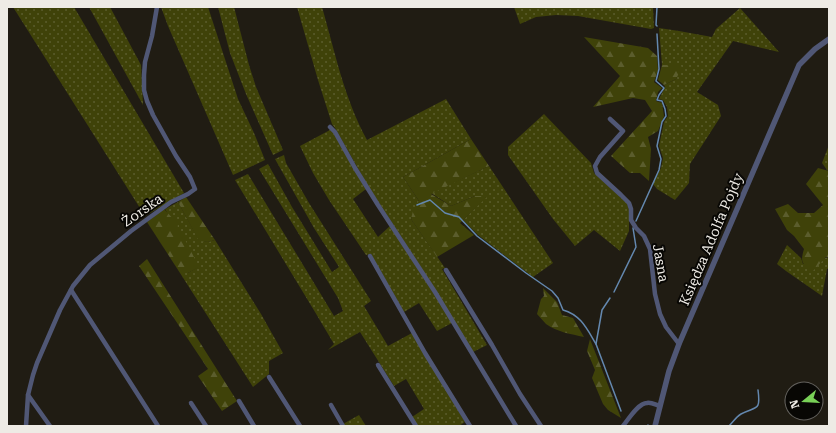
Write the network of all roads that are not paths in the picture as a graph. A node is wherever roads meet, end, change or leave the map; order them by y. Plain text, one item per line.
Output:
1 (157, 7) edge
2 (829, 39) edge
3 (610, 119) dead end
4 (330, 127) dead end
5 (370, 256) dead end
6 (446, 270) dead end
7 (70, 290) junction
8 (679, 344) junction
9 (378, 365) dead end
10 (269, 377) dead end
11 (28, 395) junction
12 (239, 401) dead end
13 (191, 403) dead end
14 (331, 405) dead end
15 (660, 406) junction
16 (26, 426) edge
17 (50, 426) edge
18 (158, 426) edge
19 (206, 426) edge
20 (254, 426) edge
21 (300, 426) edge
22 (343, 426) edge
23 (416, 426) edge
24 (470, 426) edge
25 (516, 426) edge
26 (541, 426) edge
27 (623, 426) edge
28 (655, 426) edge

1 - 7 street, Żorska
2 - 8 street, Księdza Adolfa Pojdy
3 - 8 street, Jasna
4 - 25 street
5 - 24 street
6 - 26 street
7 - 11 street, Żorska
7 - 18 street
8 - 15 street, Księdza Adolfa Pojdy
9 - 23 street
10 - 21 street
11 - 16 street, Żorska
11 - 17 street
12 - 20 street
13 - 19 street
14 - 22 street
15 - 27 street
15 - 28 street, Księdza Adolfa Pojdy

